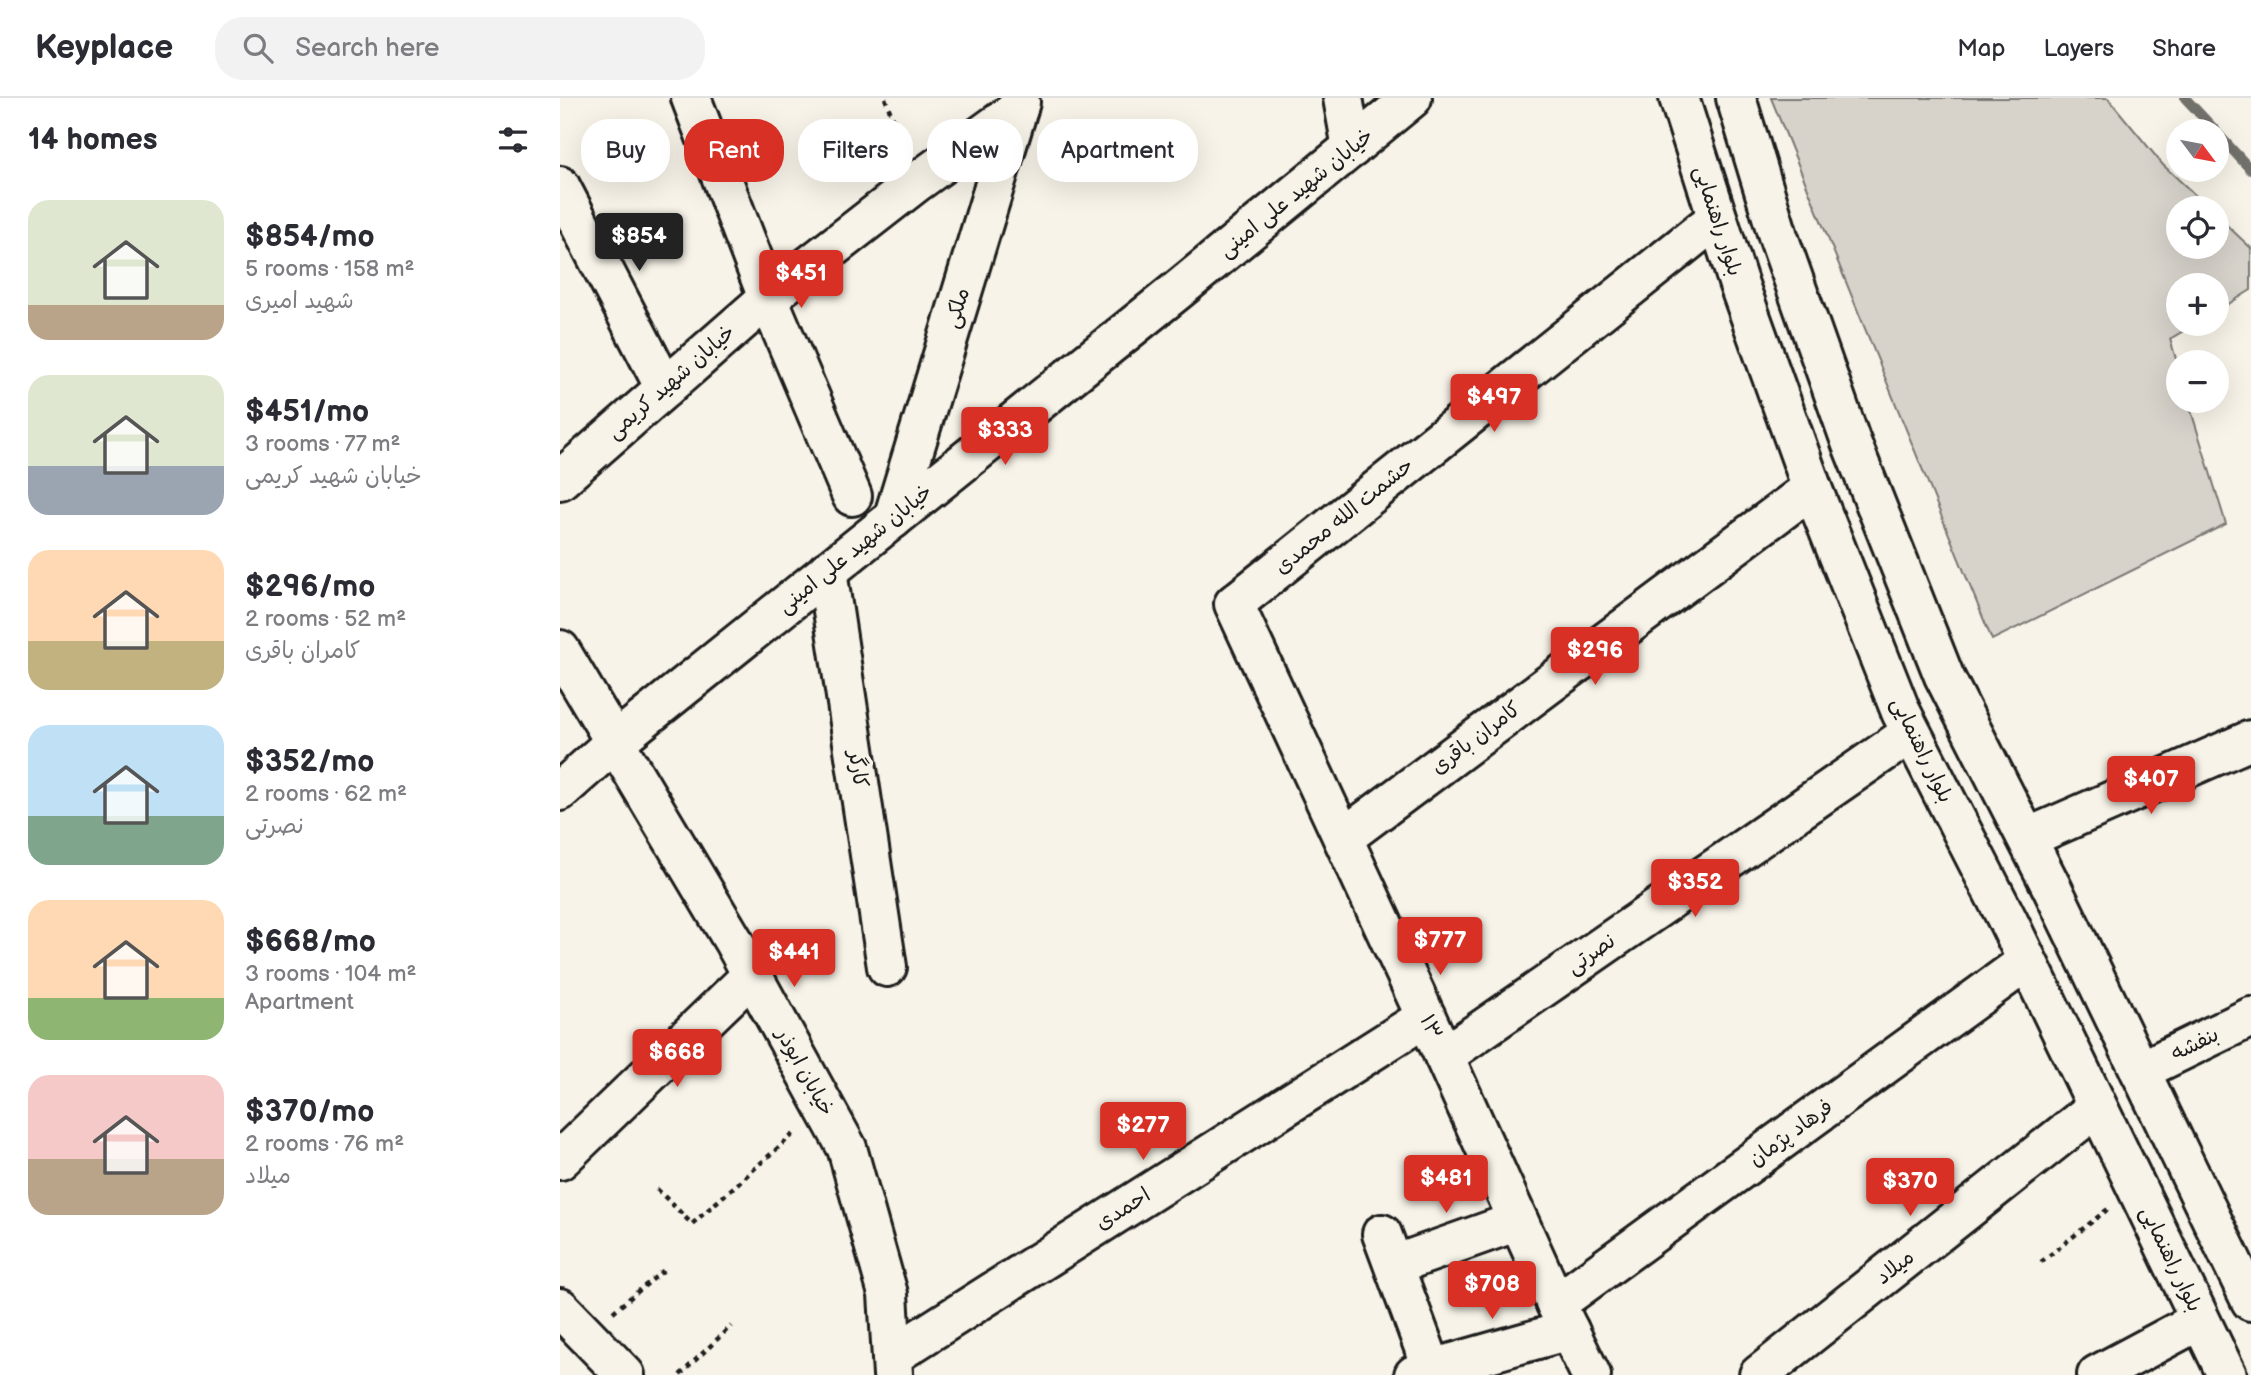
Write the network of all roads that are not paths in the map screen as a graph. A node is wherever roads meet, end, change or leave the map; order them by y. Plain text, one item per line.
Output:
1 (691, 98) edge
2 (1343, 98) edge
3 (1412, 98) edge
4 (1679, 98) edge
5 (1736, 98) edge
6 (1020, 103) edge
7 (1352, 148) junction
8 (560, 186) edge
9 (1717, 218) junction
10 (768, 298) junction
11 (665, 387) junction
12 (560, 480) edge
13 (1812, 488) junction
14 (852, 496) dead end
15 (893, 519) junction
16 (827, 571) junction
17 (1234, 604) joint
18 (560, 650) edge
19 (1911, 733) junction
20 (2251, 740) edge
21 (615, 741) junction
22 (560, 792) edge
23 (1343, 838) junction
24 (2027, 838) junction
25 (2026, 962) junction
26 (887, 967) dead end
27 (752, 975) junction
28 (1426, 1017) junction
29 (2251, 1017) edge
30 (1444, 1056) junction
31 (2140, 1071) junction
32 (2097, 1107) junction
33 (560, 1160) edge
34 (1518, 1220) junction
35 (2250, 1296) edge
36 (1562, 1317) junction
37 (2200, 1320) junction
38 (570, 1326) edge
39 (892, 1366) edge
40 (1423, 1372) edge
41 (625, 1375) edge
42 (1591, 1375) edge
43 (1759, 1375) edge
44 (2097, 1375) edge
45 (2227, 1375) edge

1 - 10 street
2 - 7 street
3 - 7 street, خیابان شهید علی امینی
4 - 9 street, بلوار راهنمایی
5 - 24 street
6 - 10 street, خیابان شهید کریمی
6 - 15 street, ملکی
7 - 15 street, خیابان شهید علی امینی
8 - 11 street
9 - 13 street, بلوار راهنمایی
9 - 17 street, حشمت الله محمدی
10 - 11 street, خیابان شهید کریمی
10 - 14 street
11 - 12 street, خیابان شهید کریمی
13 - 19 street, بلوار راهنمایی
13 - 23 street, کامران باقری
15 - 16 street, خیابان شهید علی امینی
16 - 21 street, خیابان شهید علی امینی
16 - 26 street, کارگر
17 - 23 street, ۱۳
18 - 21 street, خیابان ابوذر
19 - 25 street, بلوار راهنمایی
19 - 30 street, نصرتی
20 - 24 street
21 - 22 street, خیابان شهید علی امینی
21 - 27 street, خیابان ابوذر
23 - 28 street, ۱۳
24 - 31 street
25 - 32 street, بلوار راهنمایی
25 - 36 street, فرهاد پژمان
27 - 33 street
27 - 39 street, خیابان ابوذر
28 - 30 street, ۱۳
28 - 39 street, احمدی
29 - 31 street, بنفشه
30 - 34 street, ۱۳
31 - 35 street
32 - 37 street, بلوار راهنمایی
32 - 43 street, میلاد
34 - 36 street, ۱۳
34 - 40 street
36 - 40 street
36 - 42 street, ۱۳
37 - 44 street
37 - 45 street, بلوار راهنمایی
38 - 41 street

